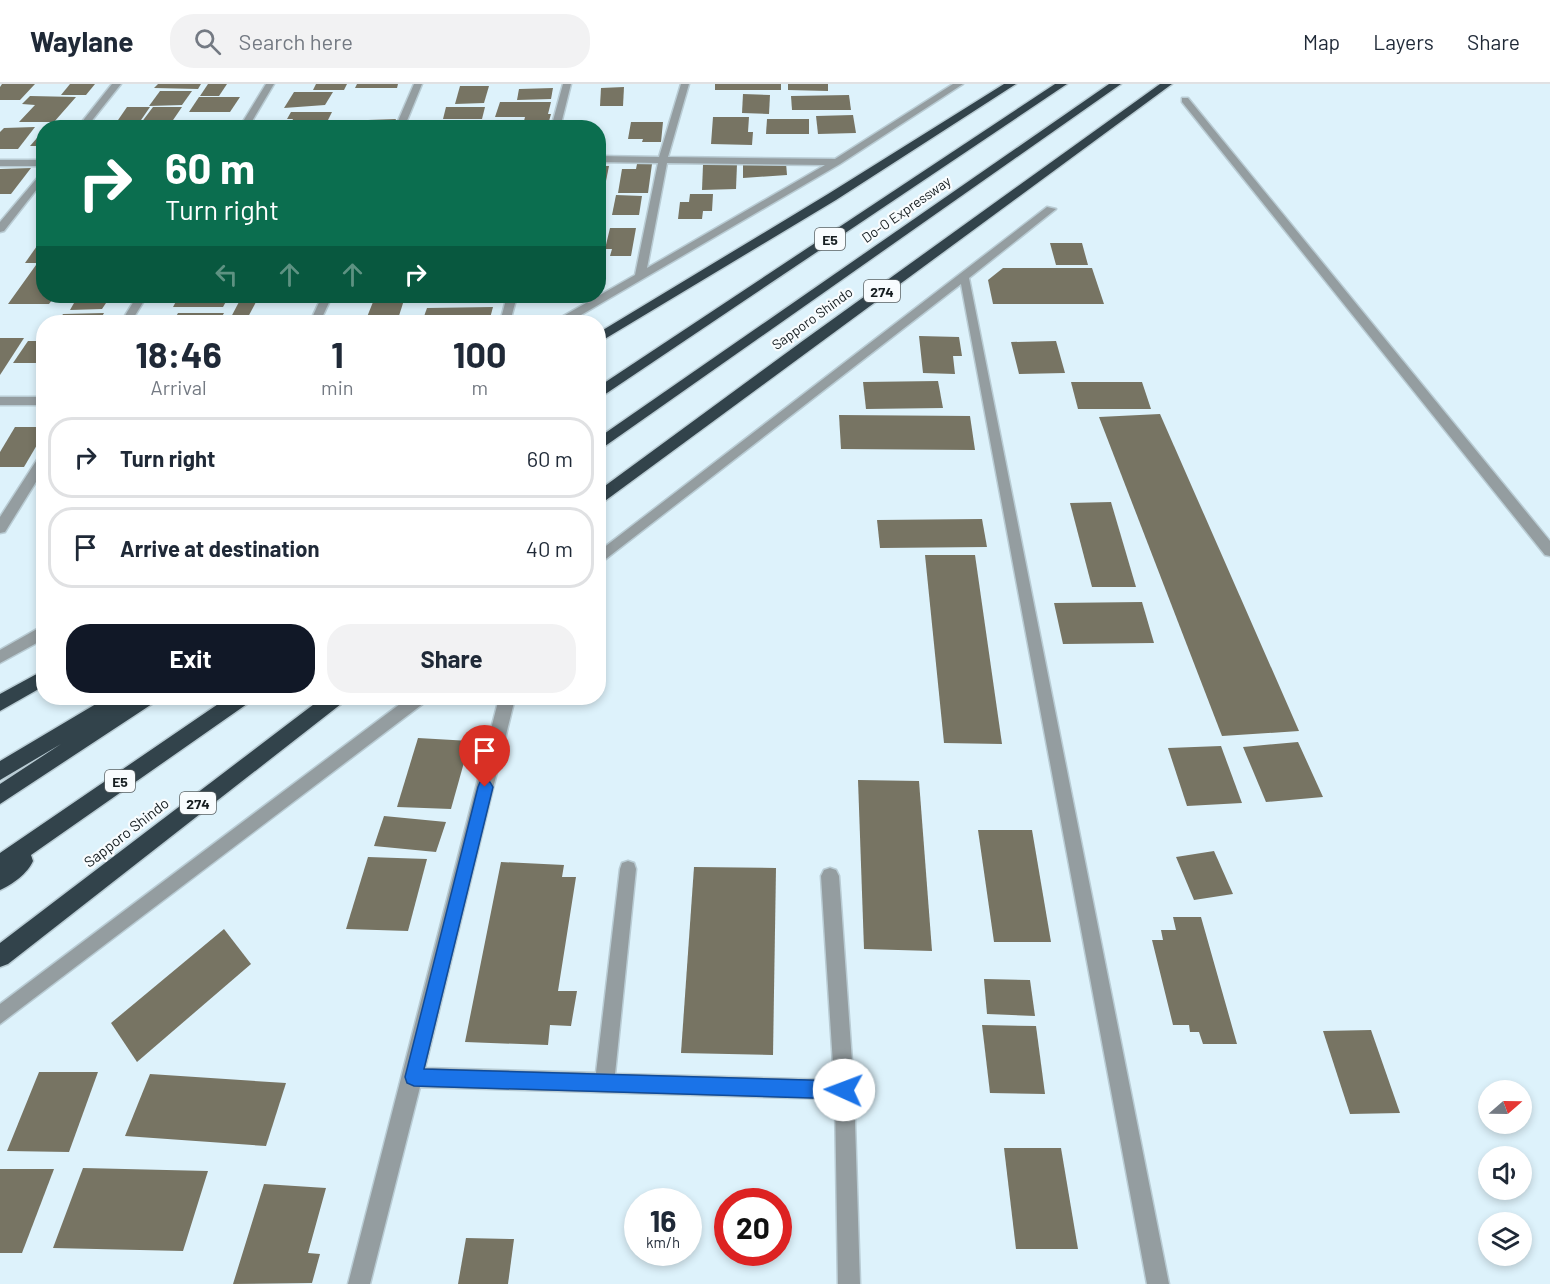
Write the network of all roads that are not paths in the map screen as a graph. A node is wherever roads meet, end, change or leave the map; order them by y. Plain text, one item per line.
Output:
1 (117, 84) edge
2 (270, 84) edge
3 (418, 84) edge
4 (567, 84) edge
5 (685, 84) edge
6 (959, 84) edge
7 (1011, 84) edge
8 (1062, 84) edge
9 (1116, 84) edge
10 (1167, 84) edge
11 (1185, 100) dead end
12 (88, 120) edge
13 (248, 120) edge
14 (402, 120) edge
15 (557, 120) edge
16 (606, 159) edge
17 (663, 159) junction
18 (837, 162) junction
19 (0, 163) edge
20 (36, 163) edge
21 (36, 183) edge
22 (1052, 209) dead end
23 (0, 229) edge
24 (640, 276) junction
25 (965, 279) junction
26 (606, 296) edge
27 (594, 303) edge
28 (574, 315) edge
29 (606, 334) edge
30 (606, 389) edge
31 (0, 401) edge
32 (36, 401) edge
33 (606, 441) edge
34 (36, 471) edge
35 (606, 494) edge
36 (0, 528) edge
37 (1550, 551) edge
38 (606, 554) edge
39 (36, 636) edge
40 (0, 657) edge
41 (36, 682) edge
42 (0, 703) edge
43 (109, 705) edge
44 (135, 705) edge
45 (231, 705) edge
46 (326, 705) edge
47 (410, 705) edge
48 (505, 705) edge
49 (0, 771) edge
50 (124, 778) junction
51 (0, 795) edge
52 (0, 865) edge
53 (628, 868) dead end
54 (830, 876) dead end
55 (0, 880) edge
56 (0, 956) edge
57 (0, 1015) edge
58 (414, 1077) junction
59 (605, 1082) junction
60 (844, 1090) junction
61 (359, 1284) edge
62 (849, 1284) edge
63 (1158, 1284) edge

1 - 12 street
2 - 13 street
3 - 14 street
4 - 15 street
5 - 17 street
6 - 18 street
7 - 29 highway
8 - 30 highway, Do-O Expressway / E5
9 - 33 highway, Do-O Expressway / E5
10 - 35 highway, Sapporo Shindo / 274
11 - 37 street
16 - 17 street
17 - 18 street
17 - 24 street
18 - 24 street
19 - 20 street
21 - 23 street
22 - 25 street
24 - 26 street
25 - 38 street
25 - 63 street
27 - 28 street
31 - 32 street
34 - 36 street
39 - 40 street
41 - 42 highway
43 - 49 highway
44 - 51 highway
45 - 50 highway, E5
46 - 56 highway, Sapporo Shindo / 274
47 - 57 street
48 - 58 street
50 - 52 highway, E5
50 - 55 highway
53 - 59 street
54 - 60 street
58 - 59 street
58 - 61 street
59 - 60 street
60 - 62 street

